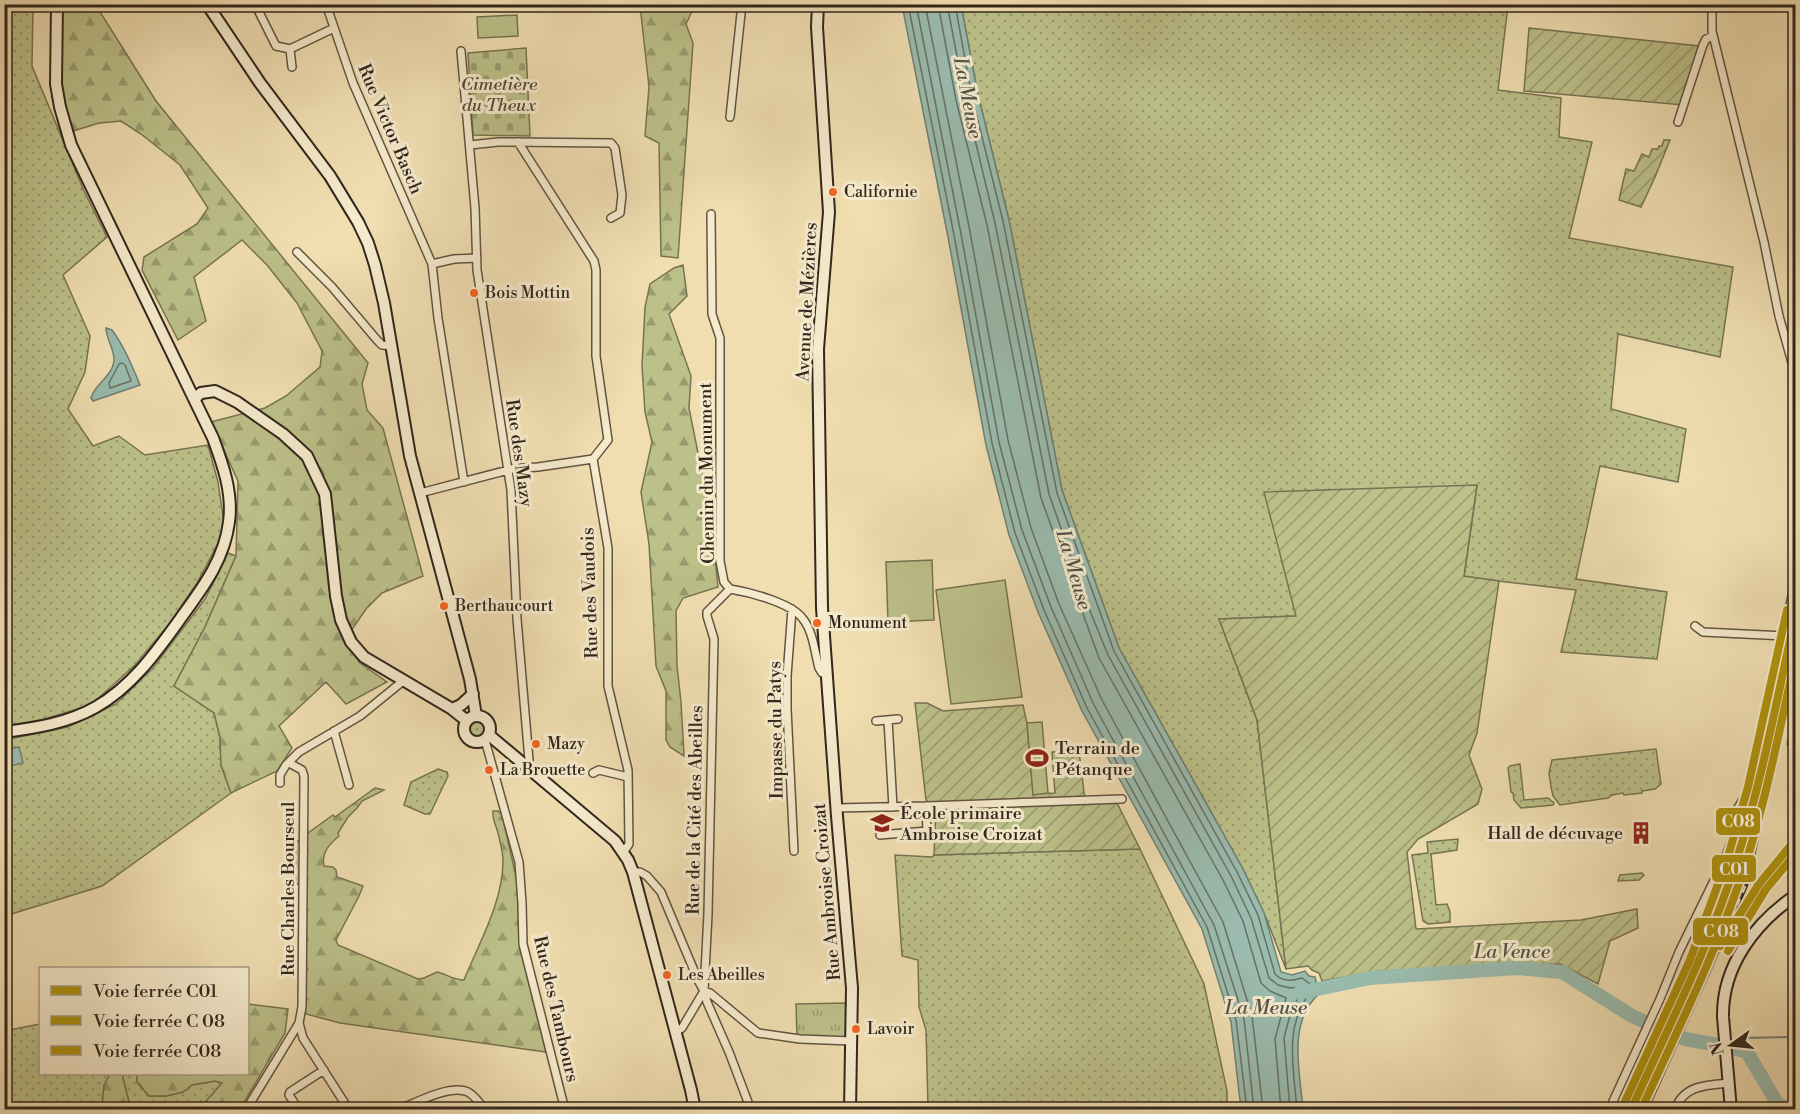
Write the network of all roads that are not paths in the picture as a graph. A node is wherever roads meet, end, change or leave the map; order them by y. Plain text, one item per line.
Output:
1 (57, 4) edge
2 (207, 4) edge
3 (255, 4) edge
4 (326, 4) edge
5 (742, 4) edge
6 (1712, 4) edge
7 (816, 6) edge
8 (334, 28) junction
9 (1713, 36) junction
10 (290, 49) junction
11 (461, 51) dead end
12 (292, 67) dead end
13 (730, 117) dead end
14 (1678, 122) dead end
15 (518, 142) junction
16 (470, 145) junction
17 (711, 214) dead end
18 (611, 218) dead end
19 (297, 252) dead end
20 (477, 258) junction
21 (432, 264) junction
22 (392, 346) junction
23 (1796, 377) edge
24 (194, 399) junction
25 (593, 459) junction
26 (508, 470) junction
27 (464, 482) junction
28 (420, 493) junction
29 (1796, 578) edge
30 (729, 589) junction
31 (792, 609) junction
32 (1695, 626) dead end
33 (1783, 636) junction
34 (826, 673) junction
35 (403, 681) junction
36 (473, 694) junction
37 (452, 710) junction
38 (472, 718) junction
39 (898, 719) dead end
40 (888, 720) junction
41 (876, 721) dead end
42 (334, 731) junction
43 (4, 732) edge
44 (487, 738) junction
45 (289, 763) junction
46 (526, 765) junction
47 (593, 773) dead end
48 (628, 777) junction
49 (280, 783) dead end
50 (349, 784) dead end
51 (1122, 799) dead end
52 (926, 806) junction
53 (892, 807) junction
54 (836, 808) junction
55 (880, 835) dead end
56 (794, 851) dead end
57 (623, 853) junction
58 (633, 872) junction
59 (1796, 895) edge
60 (704, 991) junction
61 (299, 1023) junction
62 (676, 1031) junction
63 (851, 1041) junction
64 (324, 1070) junction
65 (1729, 1083) junction
66 (246, 1110) edge
67 (299, 1110) edge
68 (350, 1110) edge
69 (398, 1110) edge
70 (485, 1110) edge
71 (565, 1110) edge
72 (695, 1110) edge
73 (751, 1110) edge
74 (850, 1110) edge
75 (1609, 1110) edge
76 (1675, 1110) edge
77 (1731, 1110) edge

1 - 24 main road
2 - 22 main road
3 - 10 street
4 - 8 street, Rue Victor Basch
5 - 13 street
6 - 9 street
7 - 34 main road, Avenue de Mézières
8 - 10 street
8 - 21 street, Rue Victor Basch
9 - 14 street
9 - 23 street
10 - 12 street
11 - 16 street, Rue des Mazy
15 - 16 street
15 - 18 street
15 - 25 street
16 - 20 street, Rue des Mazy
17 - 30 street, Chemin du Monument
19 - 22 street
20 - 21 street
20 - 26 street, Rue des Mazy
21 - 27 street, Rue Victor Basch
22 - 28 main road
24 - 35 main road
24 - 43 main road
25 - 26 street
25 - 48 street, Rue des Vaudois
26 - 27 street
26 - 46 street, Rue des Mazy
27 - 28 street
28 - 36 main road
29 - 33 street
30 - 31 street
30 - 60 street, Rue de la Cité des Abeilles
31 - 34 street
31 - 56 street, Impasse du Patys
32 - 33 street
33 - 75 street
34 - 54 main road, Rue Ambroise Croizat
35 - 37 main road
35 - 42 street, Rue Charles Bourseul
36 - 37 main road
36 - 38 main road
37 - 38 main road
38 - 44 main road
38 - 44 main road
39 - 40 street
40 - 41 street
40 - 53 street
42 - 45 street, Rue Charles Bourseul
42 - 50 street
44 - 46 main road
44 - 71 street, Rue des Tambours
45 - 49 street, Rue Charles Bourseul
45 - 61 street, Rue Charles Bourseul
46 - 57 main road
47 - 48 street
48 - 57 street, Rue des Vaudois
51 - 52 street
52 - 53 street
52 - 55 street
53 - 54 street
54 - 63 main road, Rue Ambroise Croizat
57 - 58 main road
58 - 60 street
58 - 62 main road
59 - 65 main road
60 - 62 street, Rue de la Cité des Abeilles
60 - 63 street
60 - 73 street
61 - 64 street
61 - 66 street
62 - 72 main road
63 - 74 main road, Rue Ambroise Croizat
64 - 67 street
64 - 68 street
65 - 76 street
65 - 77 main road
69 - 70 street

